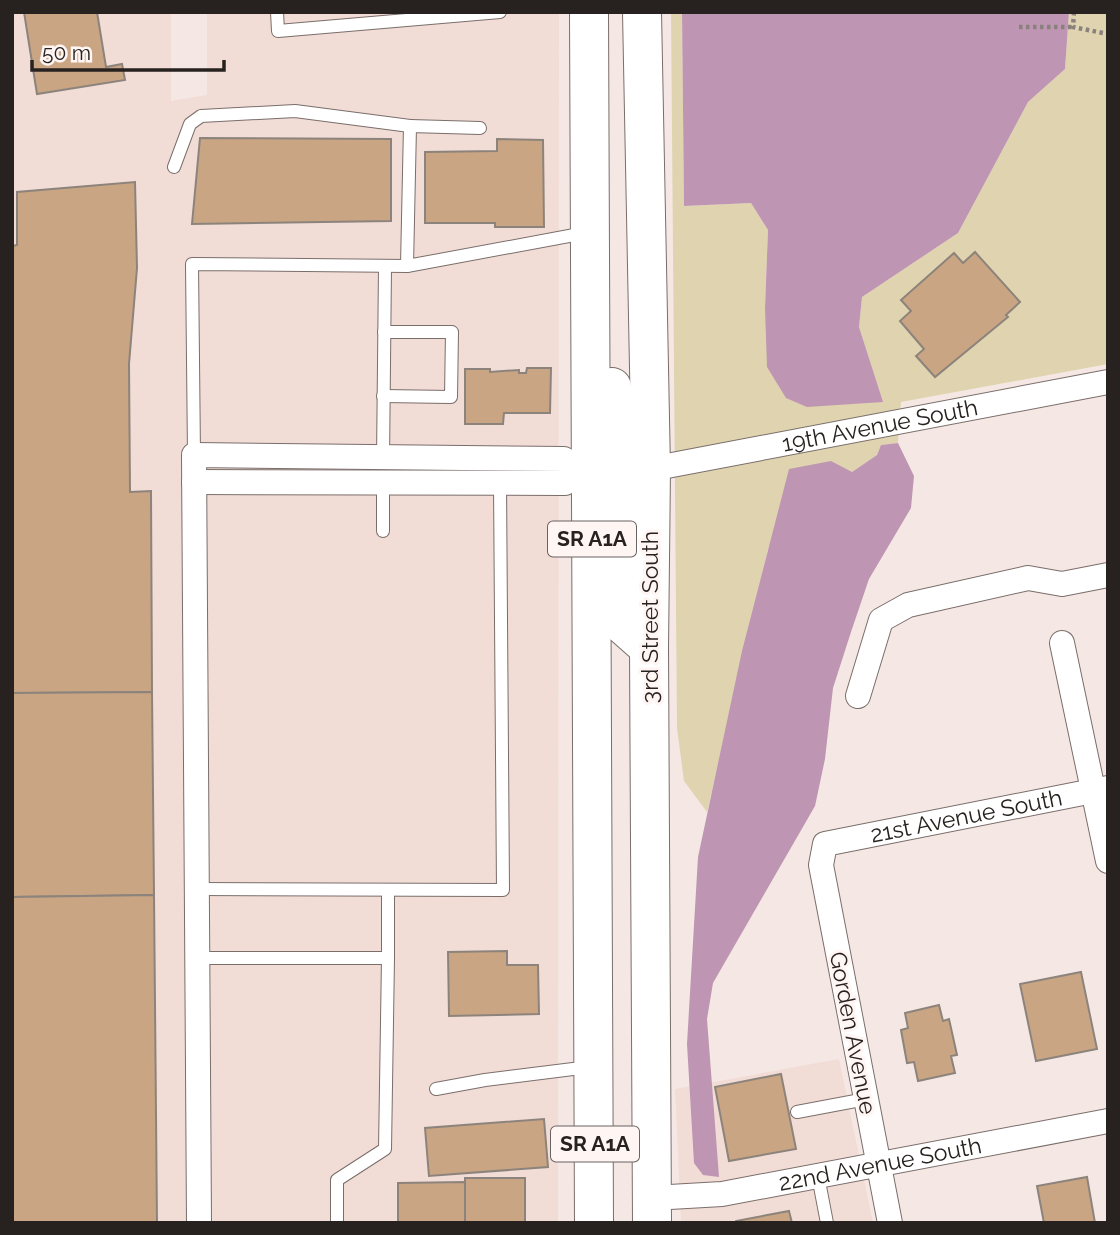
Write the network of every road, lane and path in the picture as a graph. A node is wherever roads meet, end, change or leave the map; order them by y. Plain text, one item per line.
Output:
1 (277, 12) edge
2 (500, 12) edge
3 (589, 12) edge
4 (642, 12) edge
5 (1073, 12) edge
6 (1019, 27) dead end
7 (1073, 27) junction
8 (1108, 34) edge
9 (410, 126) junction
10 (480, 128) dead end
11 (174, 167) dead end
12 (588, 233) junction
13 (407, 266) junction
14 (385, 267) junction
15 (589, 310) junction
16 (384, 332) junction
17 (1108, 382) edge
18 (383, 396) junction
19 (194, 455) junction
20 (383, 457) junction
21 (586, 469) junction
22 (651, 469) junction
23 (194, 482) junction
24 (383, 482) junction
25 (500, 483) junction
26 (383, 531) dead end
27 (1108, 575) edge
28 (1062, 643) dead end
29 (649, 648) junction
30 (858, 696) dead end
31 (1100, 789) edge
32 (825, 844) joint
33 (1108, 861) edge
34 (197, 889) junction
35 (388, 890) junction
36 (197, 958) junction
37 (388, 958) junction
38 (593, 1066) junction
39 (436, 1090) dead end
40 (866, 1099) junction
41 (797, 1112) dead end
42 (1108, 1121) edge
43 (879, 1164) junction
44 (818, 1176) junction
45 (652, 1210) edge
46 (199, 1223) edge
47 (337, 1223) edge
48 (594, 1223) edge
49 (827, 1223) edge
50 (890, 1223) edge

1 - 2 lane
3 - 12 main road, SR A1A
4 - 22 main road, 3rd Street South / SR A1A
5 - 7 path
6 - 7 path
7 - 8 path
9 - 10 lane
9 - 11 lane
9 - 13 lane
12 - 13 lane
12 - 15 main road, SR A1A
13 - 14 lane
14 - 16 lane
14 - 19 lane
15 - 21 main road, SR A1A
15 - 22 main road
16 - 18 lane
16 - 18 lane
17 - 22 street, 19th Avenue South
18 - 20 lane
19 - 20 street
19 - 23 street
20 - 21 street
20 - 24 lane
21 - 25 street
21 - 29 main road
21 - 38 main road, SR A1A
22 - 29 main road, 3rd Street South / SR A1A
23 - 24 street
23 - 34 street
24 - 25 street
24 - 26 lane
25 - 35 lane
27 - 30 street
28 - 31 street
29 - 45 main road, 3rd Street South / SR A1A
31 - 32 street, 21st Avenue South
31 - 33 street
32 - 40 street, Gorden Avenue
34 - 35 lane
34 - 36 street
35 - 37 lane
36 - 37 lane
36 - 46 street
37 - 47 lane
38 - 39 lane
38 - 48 main road, SR A1A
40 - 41 lane
40 - 43 street, Gorden Avenue
42 - 43 street, 22nd Avenue South
43 - 44 street, 22nd Avenue South
43 - 50 street, Gorden Avenue
44 - 45 street, 22nd Avenue South
44 - 49 lane

